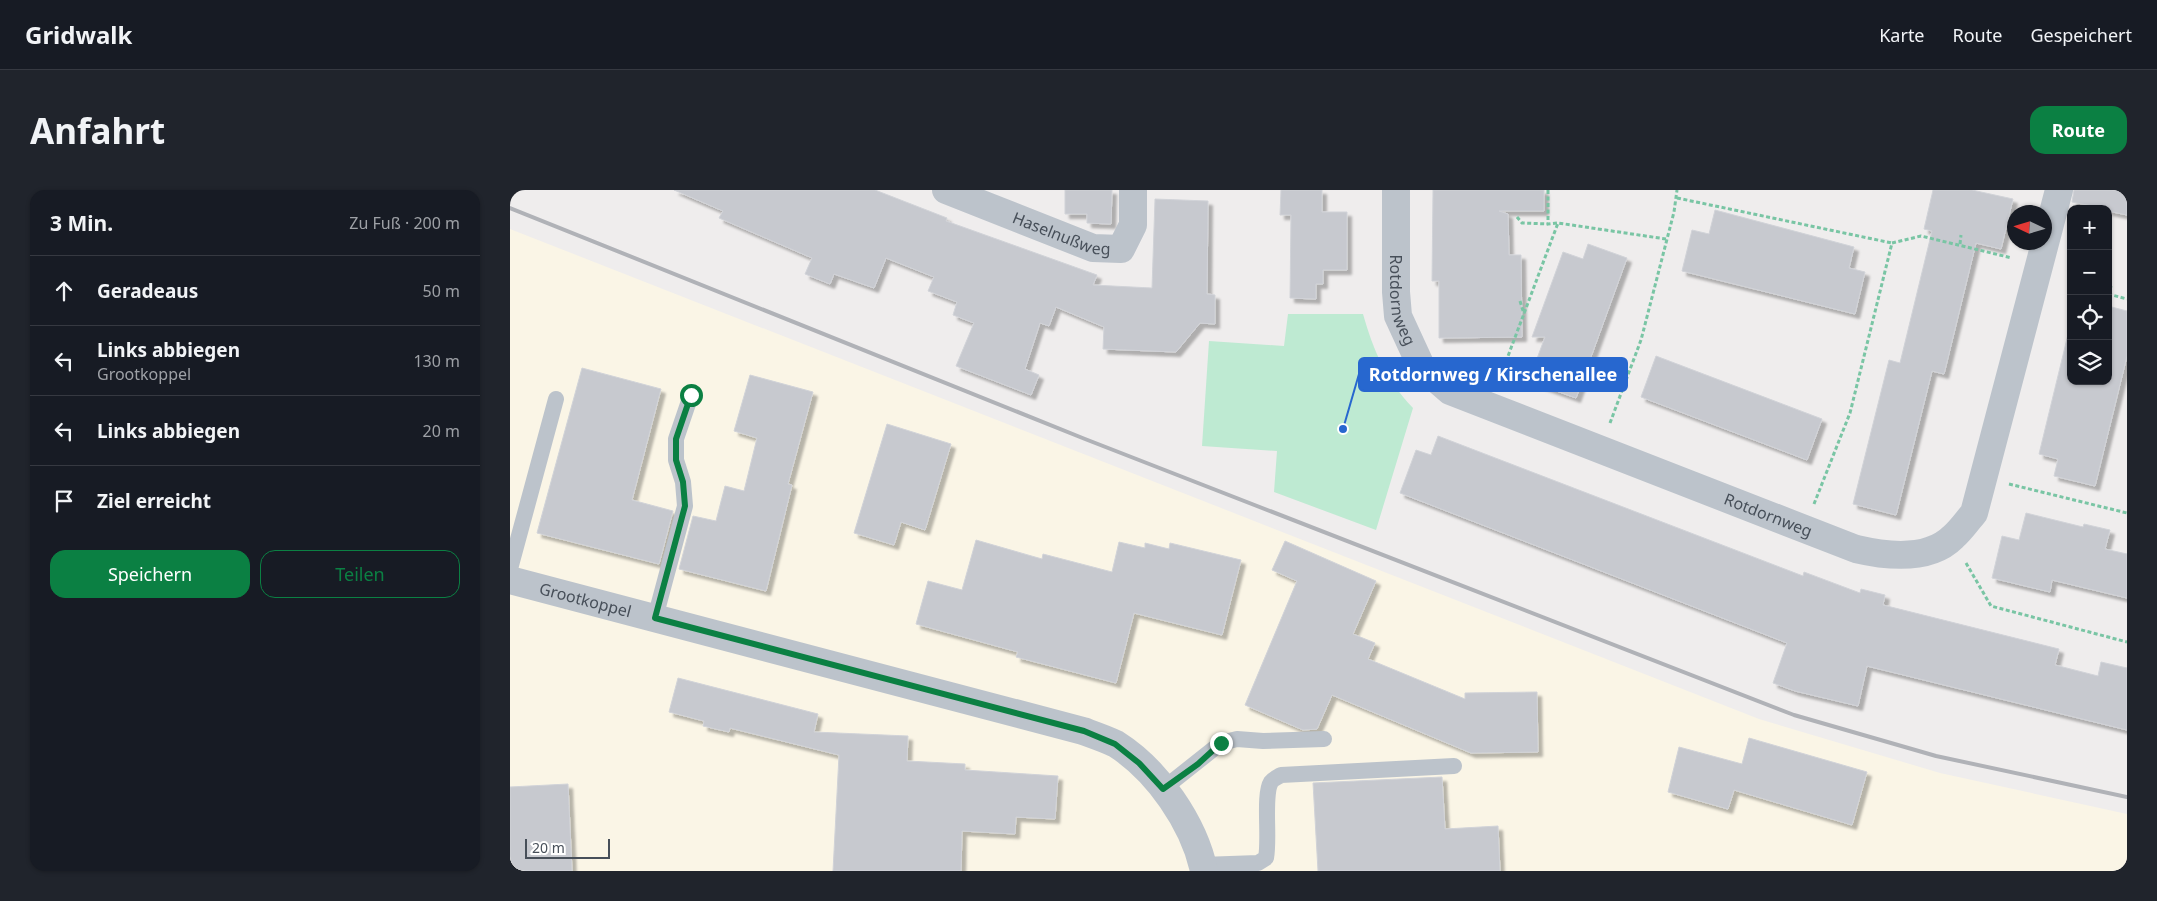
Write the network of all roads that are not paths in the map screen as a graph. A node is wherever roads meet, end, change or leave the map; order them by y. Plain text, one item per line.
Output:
1 (946, 190) edge
2 (1134, 190) edge
3 (1396, 190) edge
4 (2059, 190) edge
5 (691, 395) dead end
6 (556, 399) dead end
7 (510, 569) edge
8 (510, 580) edge
9 (655, 618) junction
10 (1324, 739) dead end
11 (1454, 766) dead end
12 (1163, 789) junction
13 (1203, 868) edge

1 - 2 street, Haselnußweg
3 - 4 street, Rotdornweg
5 - 9 lane
6 - 7 lane
8 - 9 street, Grootkoppel
9 - 12 street, Grootkoppel
10 - 12 lane
11 - 13 lane
12 - 13 street, Grootkoppel

